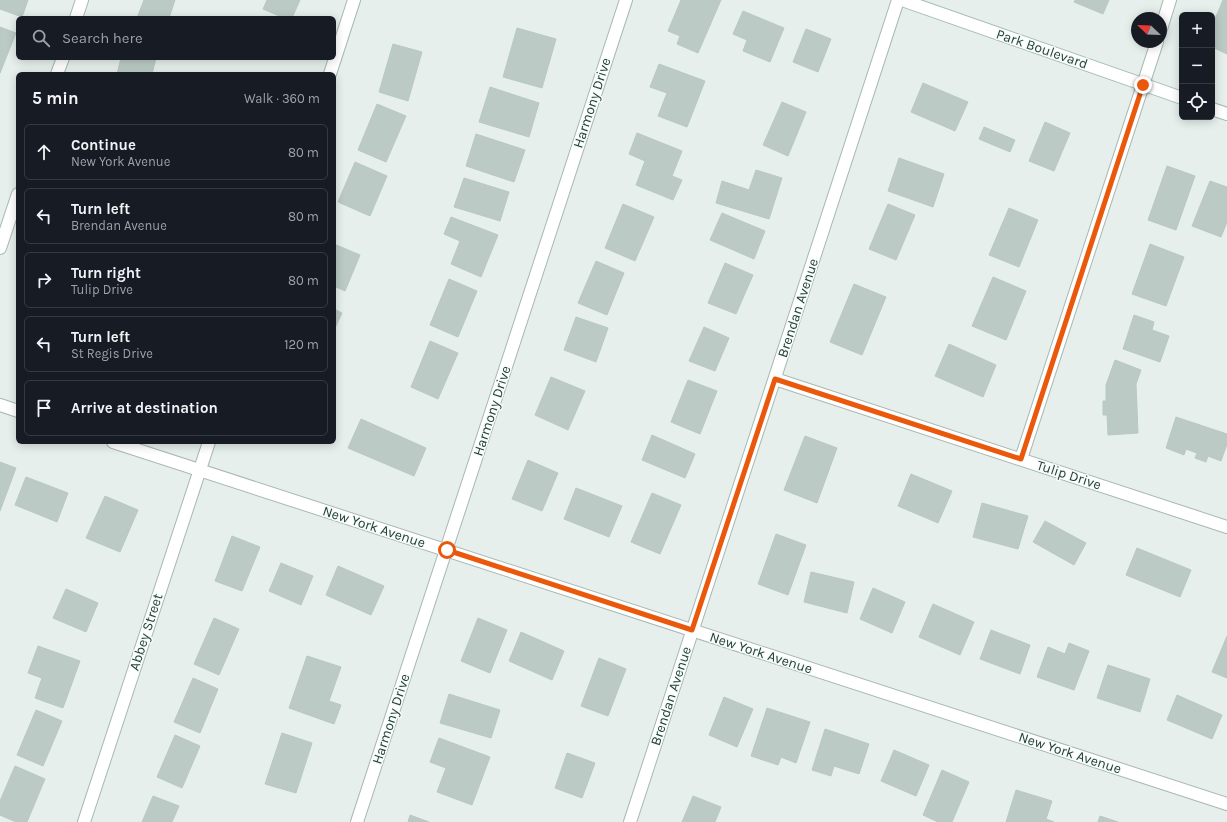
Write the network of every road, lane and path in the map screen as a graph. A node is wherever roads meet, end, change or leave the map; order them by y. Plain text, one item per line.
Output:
1 (82, 0) edge
2 (354, 0) edge
3 (626, 0) edge
4 (898, 0) edge
5 (902, 0) edge
6 (1170, 0) edge
7 (1166, 12) edge
8 (77, 16) edge
9 (1155, 48) edge
10 (336, 56) edge
11 (61, 60) edge
12 (335, 60) edge
13 (58, 72) edge
14 (331, 72) edge
15 (1143, 85) junction
16 (1179, 97) edge
17 (1215, 110) edge
18 (1227, 114) edge
19 (16, 200) edge
20 (0, 248) edge
21 (775, 379) junction
22 (0, 405) edge
23 (16, 410) edge
24 (120, 444) edge
25 (208, 444) edge
26 (1021, 459) junction
27 (200, 470) junction
28 (1227, 527) edge
29 (447, 550) junction
30 (692, 630) junction
31 (1227, 804) edge
32 (84, 822) edge
33 (358, 822) edge
34 (630, 822) edge

1 - 8 street
2 - 10 street
3 - 29 street, Harmony Drive
4 - 21 street, Brendan Avenue
5 - 15 street, Park Boulevard
6 - 7 street
9 - 15 street
11 - 13 street
12 - 14 street
15 - 16 street, Park Boulevard
15 - 26 street
17 - 18 street
19 - 20 street
21 - 26 street, Tulip Drive
21 - 30 street, Brendan Avenue
22 - 23 street
24 - 27 street, New York Avenue
25 - 27 street, Abbey Street
26 - 28 street, Tulip Drive
27 - 29 street, New York Avenue
27 - 32 street, Abbey Street
29 - 30 street, New York Avenue
29 - 33 street, Harmony Drive
30 - 31 street, New York Avenue
30 - 34 street, Brendan Avenue

